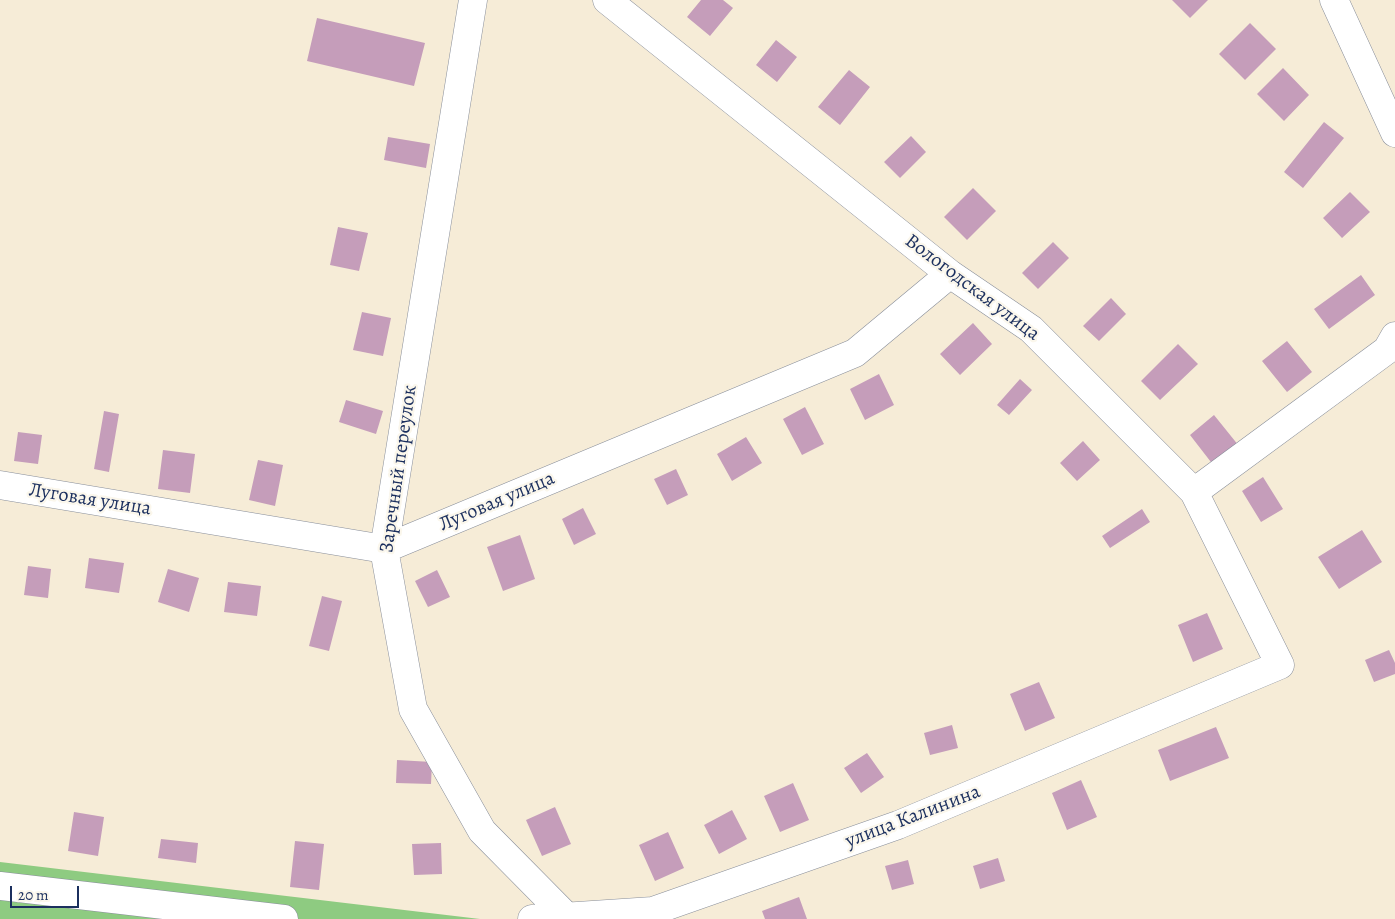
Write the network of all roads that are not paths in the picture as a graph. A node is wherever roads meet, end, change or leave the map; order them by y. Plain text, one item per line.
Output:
1 (473, 0) edge
2 (607, 0) edge
3 (1334, 0) edge
4 (1395, 133) edge
5 (950, 274) junction
6 (1392, 347) edge
7 (0, 485) edge
8 (1194, 492) junction
9 (384, 549) junction
10 (1280, 665) joint
11 (0, 886) edge
12 (568, 918) junction
13 (284, 919) edge
14 (532, 919) edge

1 - 9 street, Заречный переулок
2 - 5 street, Вологодская улица
3 - 4 street
5 - 8 street, Вологодская улица
5 - 9 street, Луговая улица
6 - 8 street
7 - 9 street, Луговая улица
8 - 10 street, Вологодская улица
9 - 12 street, Заречный переулок
10 - 12 street, улица Калинина
11 - 13 street
12 - 14 street, улица Калинина

